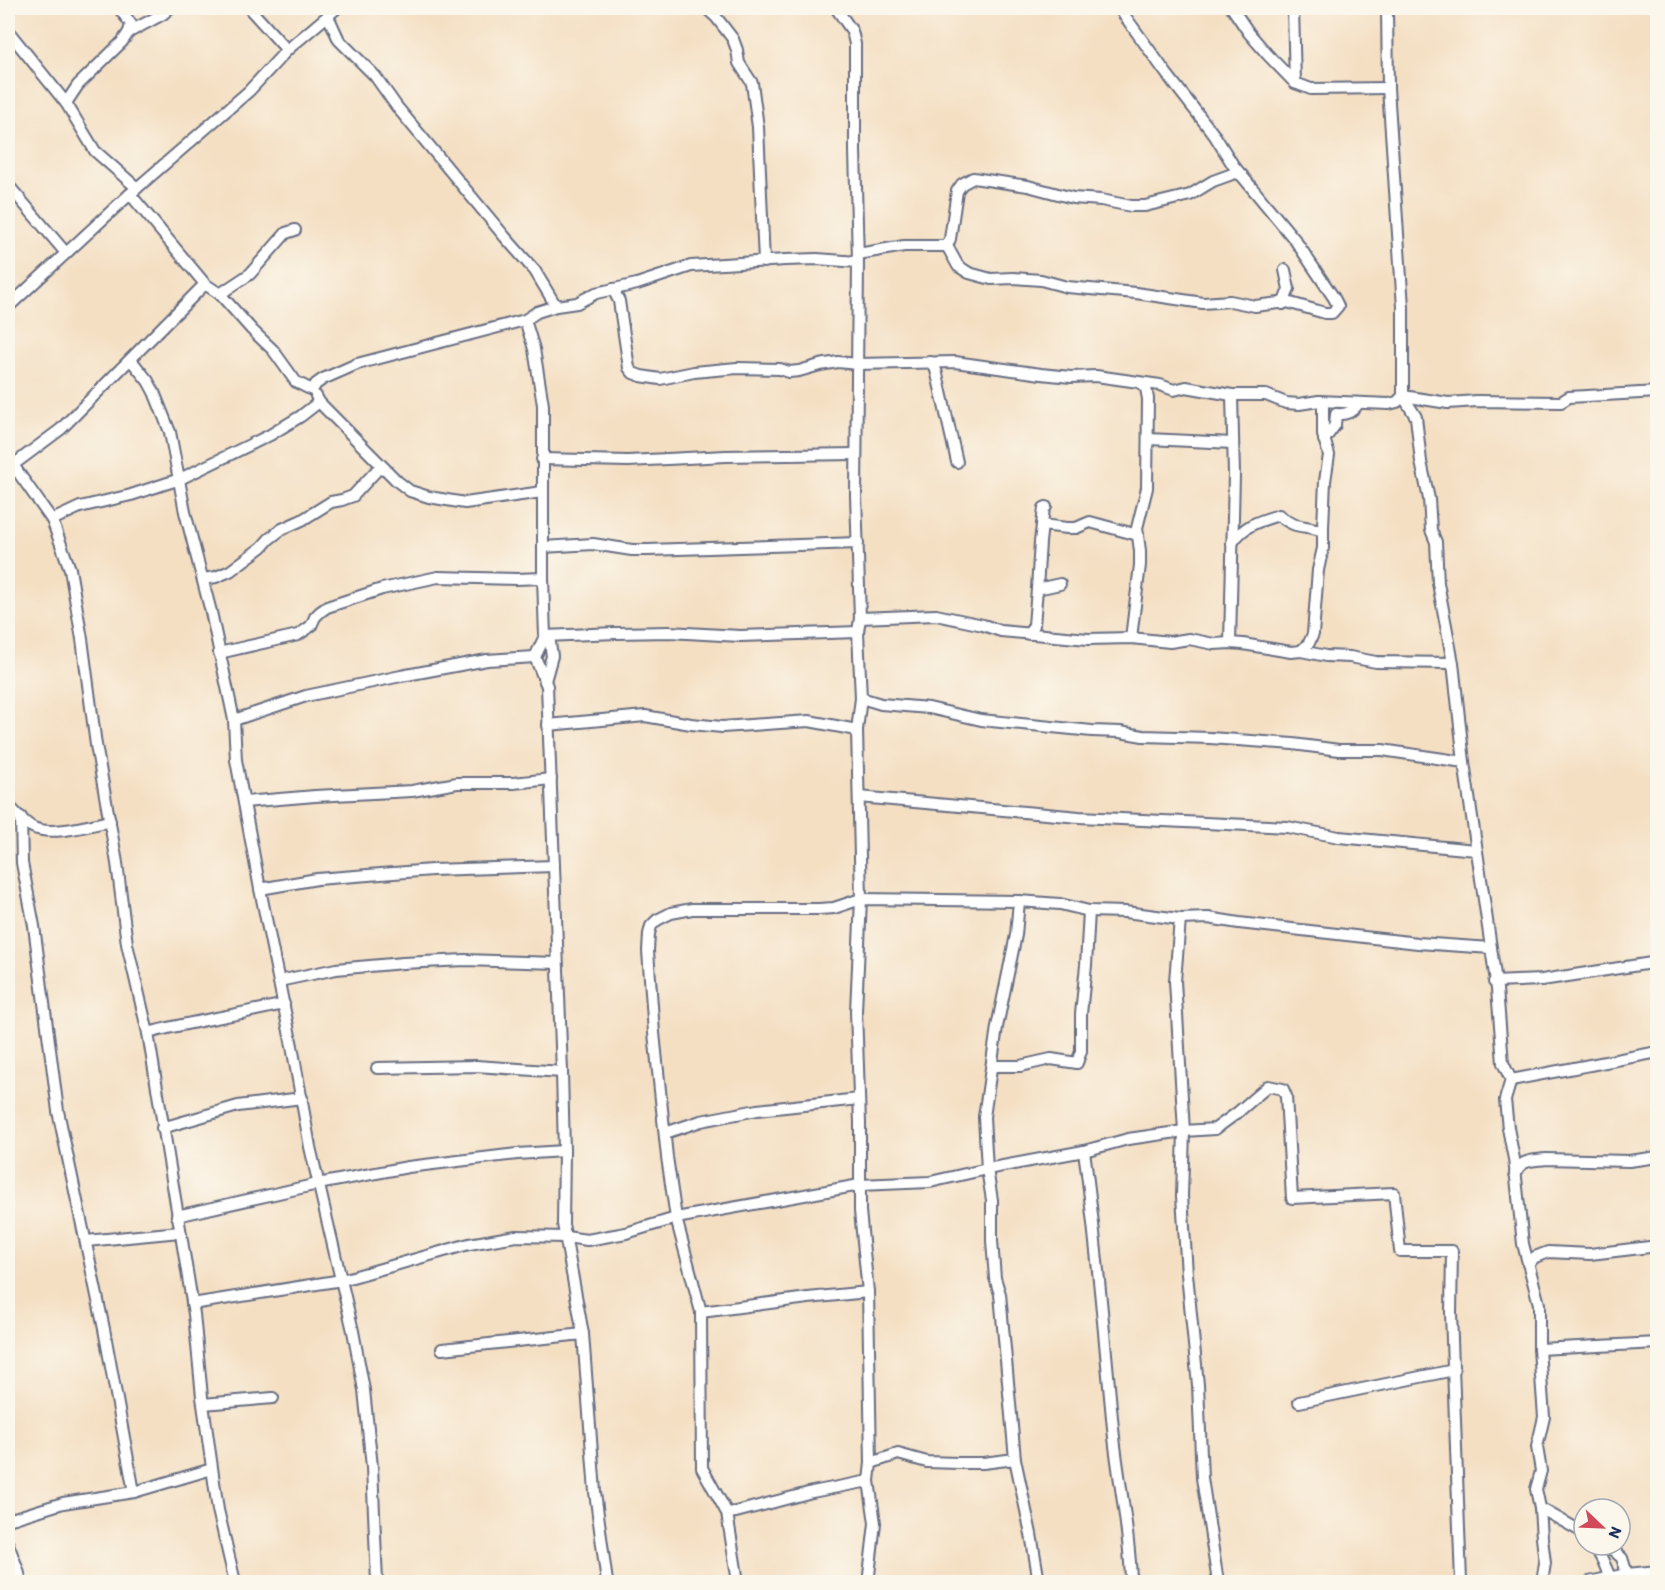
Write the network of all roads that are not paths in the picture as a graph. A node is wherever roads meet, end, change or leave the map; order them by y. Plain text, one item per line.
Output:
1 (119, 8) edge
2 (170, 8) edge
3 (249, 8) edge
4 (337, 8) edge
5 (706, 8) edge
6 (836, 8) edge
7 (1119, 8) edge
8 (1232, 8) edge
9 (1293, 8) edge
10 (1387, 8) edge
11 (328, 16) junction
12 (8, 31) edge
13 (129, 32) junction
14 (287, 50) junction
15 (1295, 83) junction
16 (1388, 88) junction
17 (66, 103) junction
18 (1242, 175) junction
19 (8, 185) edge
20 (133, 191) junction
21 (295, 230) dead end
22 (947, 246) junction
23 (66, 253) junction
24 (858, 258) junction
25 (764, 262) junction
26 (1286, 270) dead end
27 (205, 284) junction
28 (613, 289) junction
29 (220, 294) junction
30 (1283, 303) junction
31 (556, 306) junction
32 (8, 307) edge
33 (525, 320) junction
34 (130, 360) junction
35 (930, 362) junction
36 (856, 364) junction
37 (1141, 383) junction
38 (312, 390) junction
39 (1658, 392) edge
40 (1232, 396) junction
41 (1404, 396) junction
42 (1318, 401) junction
43 (320, 402) junction
44 (1359, 403) junction
45 (1148, 439) junction
46 (1324, 440) junction
47 (1233, 443) junction
48 (856, 454) junction
49 (542, 459) junction
50 (957, 462) dead end
51 (9, 464) edge
52 (384, 468) junction
53 (180, 479) junction
54 (542, 492) junction
55 (1046, 507) dead end
56 (52, 520) junction
57 (1042, 525) junction
58 (1323, 531) junction
59 (1138, 535) junction
60 (858, 543) junction
61 (1232, 543) junction
62 (543, 547) junction
63 (543, 578) junction
64 (203, 579) junction
65 (1060, 585) dead end
66 (1037, 589) junction
67 (860, 618) junction
68 (858, 632) junction
69 (1029, 634) junction
70 (547, 636) junction
71 (1131, 638) junction
72 (1230, 643) junction
73 (1301, 651) junction
74 (219, 653) junction
75 (535, 657) junction
76 (1453, 663) junction
77 (545, 681) junction
78 (861, 698) junction
79 (234, 720) junction
80 (548, 725) junction
81 (857, 730) junction
82 (1464, 762) junction
83 (551, 779) junction
84 (859, 797) junction
85 (244, 802) junction
86 (8, 805) edge
87 (21, 818) junction
88 (110, 821) junction
89 (1476, 850) junction
90 (554, 866) junction
91 (260, 889) junction
92 (861, 900) junction
93 (1019, 901) junction
94 (1089, 911) junction
95 (1180, 919) junction
96 (1491, 948) junction
97 (557, 963) junction
98 (1658, 964) edge
99 (279, 981) junction
100 (1496, 986) junction
101 (284, 1004) junction
102 (148, 1033) junction
103 (1658, 1052) edge
104 (993, 1066) junction
105 (377, 1068) dead end
106 (562, 1072) junction
107 (1511, 1080) junction
108 (302, 1098) junction
109 (859, 1099) junction
110 (162, 1128) junction
111 (1184, 1131) junction
112 (665, 1133) junction
113 (564, 1151) junction
114 (1084, 1151) junction
115 (1658, 1157) edge
116 (987, 1168) junction
117 (1515, 1174) junction
118 (318, 1184) junction
119 (861, 1185) junction
120 (177, 1216) junction
121 (676, 1218) junction
122 (180, 1232) junction
123 (566, 1237) junction
124 (86, 1241) junction
125 (1658, 1246) edge
126 (1528, 1264) junction
127 (342, 1280) junction
128 (868, 1292) junction
129 (192, 1304) junction
130 (701, 1312) junction
131 (583, 1334) junction
132 (1658, 1343) edge
133 (1539, 1348) junction
134 (442, 1349) dead end
135 (1454, 1370) junction
136 (273, 1398) dead end
137 (1299, 1402) dead end
138 (203, 1404) junction
139 (1015, 1459) junction
140 (871, 1462) junction
141 (212, 1469) junction
142 (869, 1481) junction
143 (134, 1492) junction
144 (1540, 1508) junction
145 (727, 1513) junction
146 (8, 1520) edge
147 (1572, 1526) edge
148 (8, 1544) edge
149 (1601, 1557) edge
150 (1621, 1557) edge
151 (1658, 1571) edge
152 (1628, 1574) junction
153 (1611, 1580) edge
154 (21, 1582) edge
155 (235, 1582) edge
156 (377, 1582) edge
157 (607, 1582) edge
158 (738, 1582) edge
159 (870, 1582) edge
160 (1039, 1582) edge
161 (1131, 1582) edge
162 (1218, 1582) edge
163 (1461, 1582) edge
164 (1542, 1582) edge
165 (1588, 1582) edge

1 - 13 street
2 - 13 street
3 - 14 street
4 - 11 street
5 - 25 street
6 - 24 street
7 - 18 street
8 - 15 street
9 - 15 street
10 - 16 street
11 - 14 street
11 - 31 street
12 - 17 street
13 - 17 street
14 - 20 street
15 - 16 street
16 - 41 street
17 - 20 street
18 - 22 street
18 - 30 street
19 - 23 street
20 - 23 street
20 - 27 street
21 - 29 street
22 - 24 street
22 - 30 street
23 - 32 street
24 - 25 street
24 - 36 street
25 - 28 street
26 - 30 street
27 - 29 street
27 - 34 street
28 - 31 street
28 - 36 street
29 - 38 street
31 - 33 street
33 - 38 street
33 - 49 street
34 - 51 street
34 - 53 street
35 - 36 street
35 - 37 street
35 - 50 street
36 - 48 street
37 - 40 street
37 - 45 street
38 - 43 street
39 - 41 street
40 - 42 street
40 - 47 street
41 - 44 street
41 - 76 street
42 - 44 street
42 - 46 street
43 - 52 street
43 - 53 street
44 - 46 street
45 - 47 street
45 - 59 street
46 - 58 street
47 - 61 street
48 - 49 street
48 - 60 street
49 - 54 street
51 - 56 street
52 - 54 street
52 - 64 street
53 - 56 street
53 - 64 street
54 - 62 street
55 - 57 street
56 - 88 street
57 - 59 street
57 - 66 street
58 - 61 street
58 - 73 street
59 - 71 street
60 - 62 street
60 - 67 street
61 - 72 street
62 - 63 street
63 - 70 street
63 - 74 street
64 - 74 street
65 - 66 street
66 - 69 street
67 - 68 street
67 - 69 street
68 - 70 street
68 - 78 street
69 - 71 street
70 - 75 street
70 - 77 street
71 - 72 street
72 - 73 street
73 - 76 street
74 - 79 street
75 - 77 street
75 - 79 street
76 - 82 street
77 - 80 street
78 - 81 street
78 - 82 street
79 - 85 street
80 - 81 street
80 - 83 street
81 - 84 street
82 - 89 street
83 - 85 street
83 - 90 street
84 - 89 street
84 - 92 street
85 - 91 street
86 - 87 street
87 - 88 street
87 - 124 street
88 - 102 street
89 - 96 street
90 - 91 street
90 - 97 street
91 - 99 street
92 - 93 street
92 - 109 street
92 - 112 street
93 - 94 street
93 - 104 street
94 - 95 street
94 - 104 street
95 - 96 street
95 - 111 street
96 - 100 street
97 - 99 street
97 - 106 street
98 - 100 street
99 - 101 street
100 - 107 street
101 - 102 street
101 - 108 street
102 - 110 street
103 - 107 street
104 - 116 street
105 - 106 street
106 - 113 street
107 - 117 street
108 - 110 street
108 - 118 street
109 - 112 street
109 - 119 street
110 - 120 street
111 - 114 street
111 - 135 street
111 - 162 street
112 - 121 street
113 - 118 street
113 - 123 street
114 - 116 street
114 - 161 street
115 - 117 street
116 - 119 street
116 - 139 street
117 - 126 street
118 - 120 street
118 - 127 street
119 - 121 street
119 - 128 street
120 - 122 street
121 - 123 street
121 - 130 street
122 - 124 street
122 - 129 street
123 - 127 street
123 - 131 street
124 - 143 street
125 - 126 street
126 - 133 street
127 - 129 street
127 - 156 street
128 - 130 street
128 - 140 street
129 - 138 street
130 - 145 street
131 - 134 street
131 - 157 street
132 - 133 street
133 - 144 street
135 - 137 street
135 - 163 street
136 - 138 street
138 - 141 street
139 - 140 street
139 - 160 street
140 - 142 street
141 - 143 street
141 - 155 street
142 - 145 street
142 - 159 street
143 - 146 street
144 - 147 street
144 - 164 street
145 - 158 street
148 - 154 street
149 - 153 street
150 - 152 street
151 - 152 street
152 - 153 street
153 - 165 street

